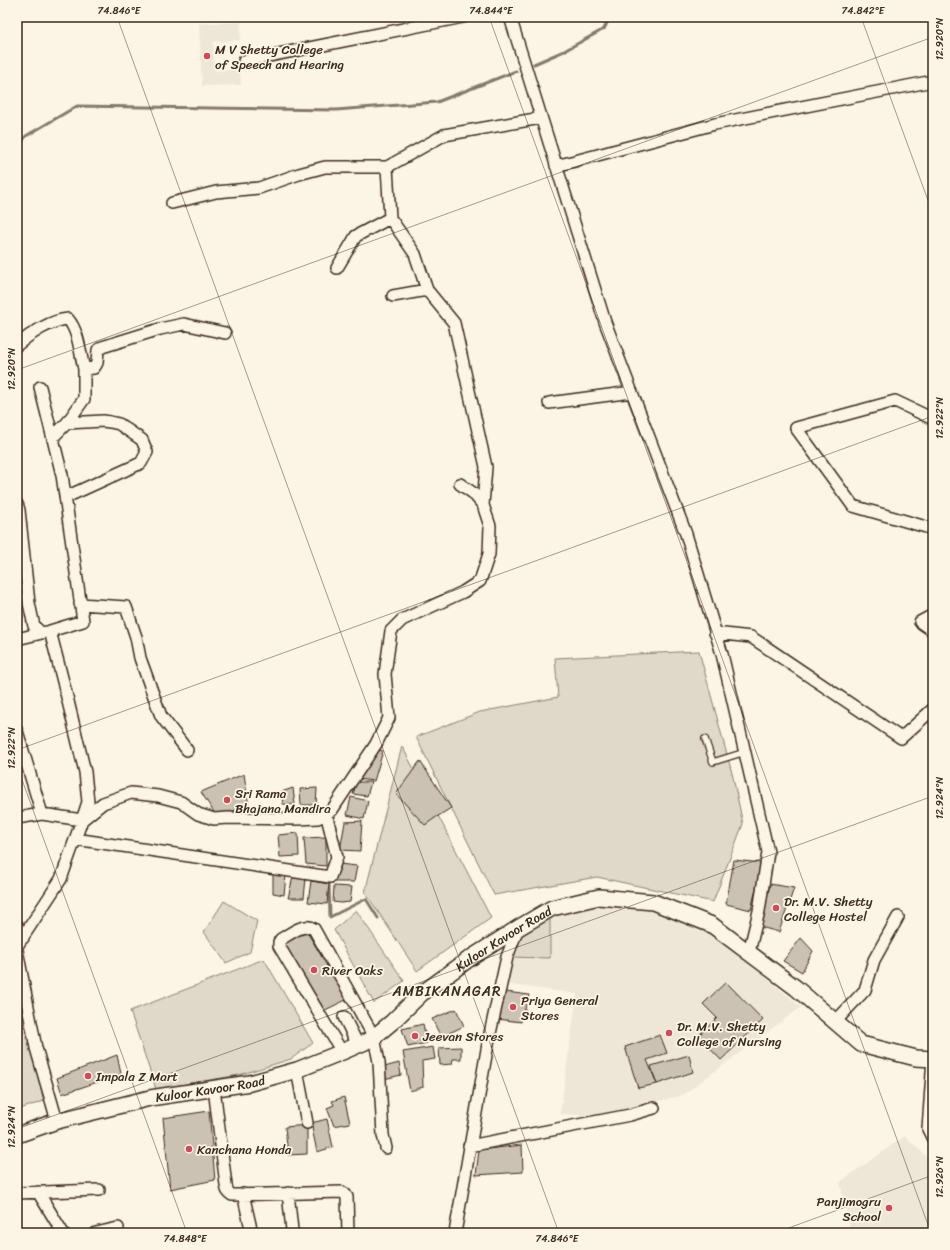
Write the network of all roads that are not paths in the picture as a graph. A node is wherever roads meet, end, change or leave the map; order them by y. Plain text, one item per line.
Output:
1 (463, 17) edge
2 (510, 17) edge
3 (244, 61) dead end
4 (933, 81) edge
5 (541, 118) junction
6 (556, 166) junction
7 (387, 167) junction
8 (172, 203) dead end
9 (390, 218) junction
10 (337, 268) dead end
11 (427, 290) junction
12 (393, 296) dead end
13 (225, 332) dead end
14 (17, 345) edge
15 (84, 369) junction
16 (40, 387) dead end
17 (632, 392) junction
18 (549, 403) dead end
19 (933, 419) edge
20 (67, 423) junction
21 (53, 437) junction
22 (460, 484) dead end
23 (66, 497) junction
24 (17, 504) edge
25 (483, 505) junction
26 (933, 529) edge
27 (80, 604) junction
28 (933, 615) edge
29 (933, 631) edge
30 (45, 632) junction
31 (716, 633) junction
32 (17, 639) edge
33 (933, 710) edge
34 (17, 731) edge
35 (705, 739) dead end
36 (187, 750) dead end
37 (744, 752) junction
38 (326, 813) junction
39 (42, 814) junction
40 (17, 818) edge
41 (82, 820) junction
42 (75, 839) junction
43 (898, 917) dead end
44 (17, 925) edge
45 (518, 928) junction
46 (20, 942) edge
47 (17, 950) edge
48 (749, 952) junction
49 (344, 1017) dead end
50 (835, 1022) junction
51 (374, 1037) junction
52 (358, 1045) junction
53 (342, 1052) junction
54 (933, 1059) edge
55 (297, 1070) junction
56 (214, 1088) junction
57 (654, 1108) dead end
58 (931, 1118) edge
59 (57, 1121) junction
60 (307, 1123) dead end
61 (17, 1135) edge
62 (933, 1139) edge
63 (470, 1146) junction
64 (386, 1148) dead end
65 (100, 1190) dead end
66 (38, 1192) junction
67 (17, 1193) edge
68 (288, 1193) junction
69 (243, 1194) junction
70 (118, 1228) dead end
71 (292, 1230) dead end
72 (63, 1233) edge
73 (96, 1233) edge
74 (252, 1233) edge
75 (348, 1233) edge
76 (455, 1233) edge

1 - 3 street
2 - 5 street
4 - 6 street
5 - 6 street
5 - 7 street
6 - 17 street
7 - 8 street
7 - 9 street
9 - 10 street
9 - 11 street
11 - 12 street
11 - 25 street
13 - 15 street
14 - 15 street
15 - 20 street
16 - 21 street
17 - 18 street
17 - 31 street
19 - 26 street
20 - 21 street
20 - 23 street
21 - 23 street
22 - 25 street
23 - 27 street
24 - 30 street
25 - 38 street
27 - 30 street
27 - 36 street
28 - 29 street
30 - 32 street
30 - 41 street
31 - 33 street
31 - 37 street
34 - 39 street
35 - 37 lane
37 - 48 street
38 - 41 street
38 - 42 street
39 - 40 street
39 - 41 street
41 - 42 street
42 - 46 street
43 - 50 street
44 - 46 street
45 - 48 main road, Kuloor Kavoor Road
45 - 51 main road, Kuloor Kavoor Road
45 - 63 street
47 - 59 street
48 - 50 main road, Kuloor Kavoor Road
49 - 52 street
50 - 54 main road, Kuloor Kavoor Road
51 - 52 main road, Kuloor Kavoor Road
51 - 53 street
51 - 64 street
52 - 53 main road, Kuloor Kavoor Road
53 - 55 main road, Kuloor Kavoor Road
54 - 58 street
55 - 56 main road, Kuloor Kavoor Road
55 - 60 street
56 - 59 main road, Kuloor Kavoor Road
56 - 69 street
57 - 63 street
58 - 62 street
59 - 61 main road, Kuloor Kavoor Road
63 - 76 street
65 - 66 street
66 - 67 street
66 - 72 street
68 - 69 street
68 - 71 street
68 - 75 street
69 - 74 street
70 - 73 street

